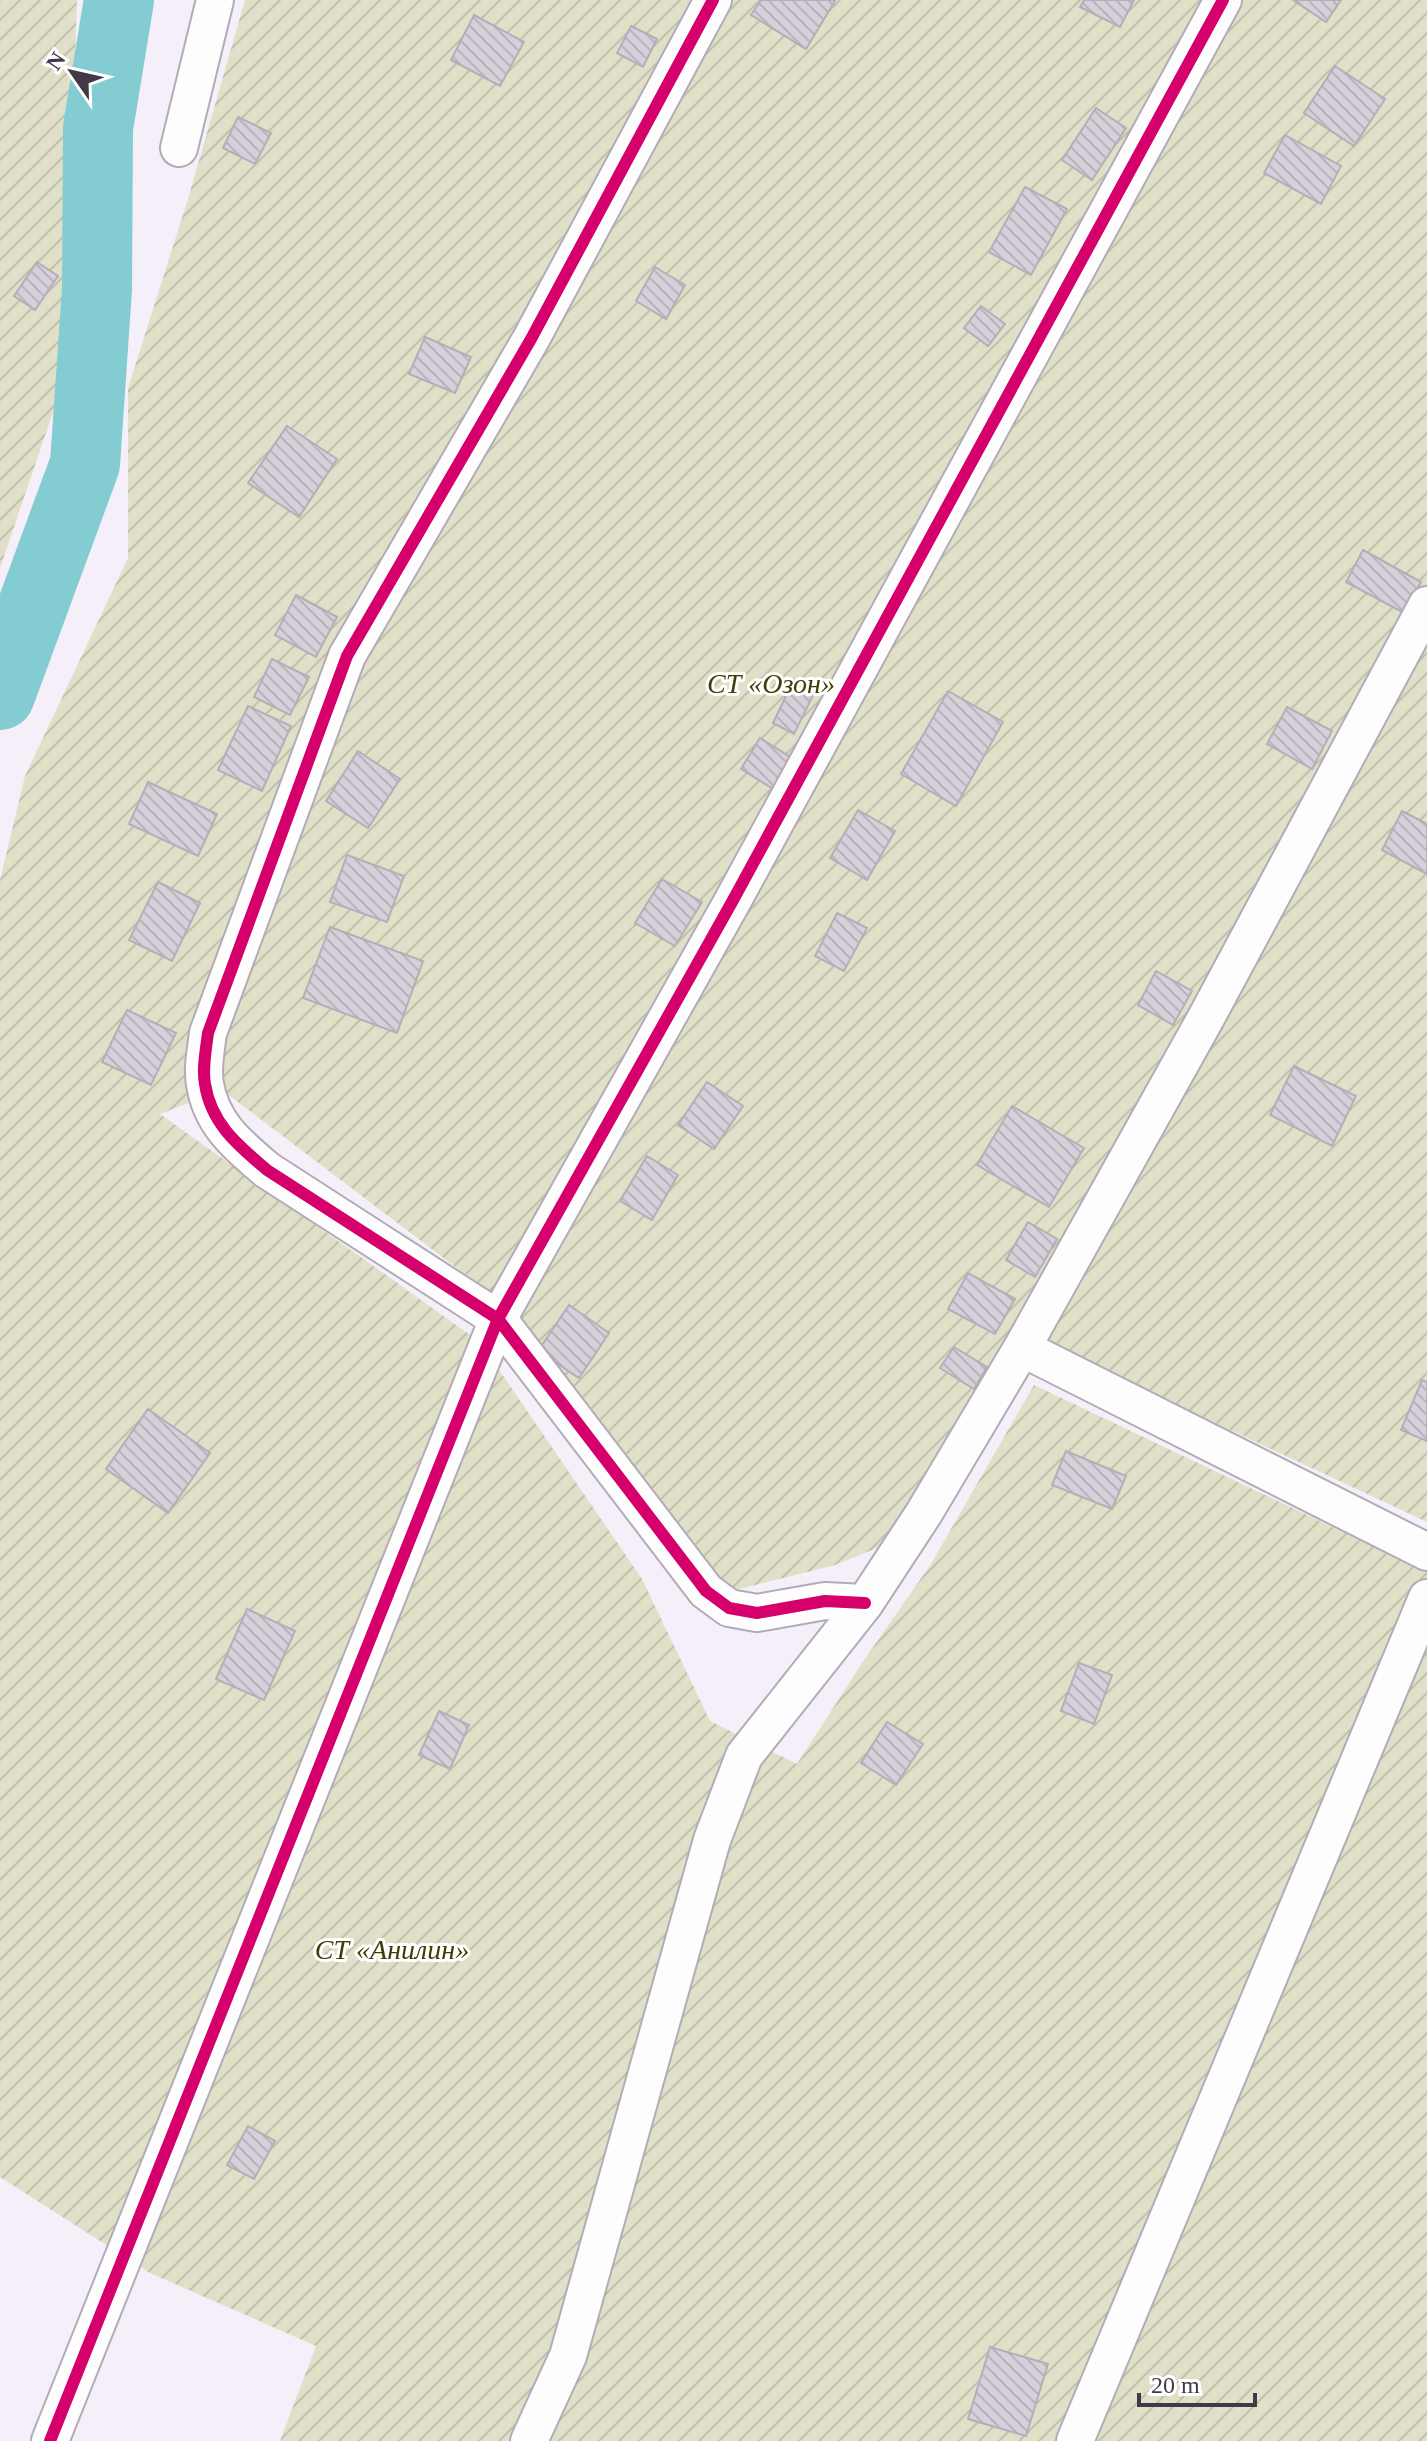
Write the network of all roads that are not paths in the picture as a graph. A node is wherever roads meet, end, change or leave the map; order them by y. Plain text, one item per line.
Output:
1 (215, 0) edge
2 (713, 0) edge
3 (1223, 0) edge
4 (179, 148) dead end
5 (1427, 605) edge
6 (498, 1319) junction
7 (1022, 1348) junction
8 (1427, 1552) edge
9 (1427, 1598) edge
10 (865, 1603) junction
11 (50, 2441) edge
12 (529, 2441) edge
13 (1075, 2441) edge

1 - 4 street
2 - 6 street
3 - 6 street
5 - 7 street
6 - 10 street
6 - 11 street
7 - 8 street
7 - 10 street
9 - 13 street
10 - 12 street

